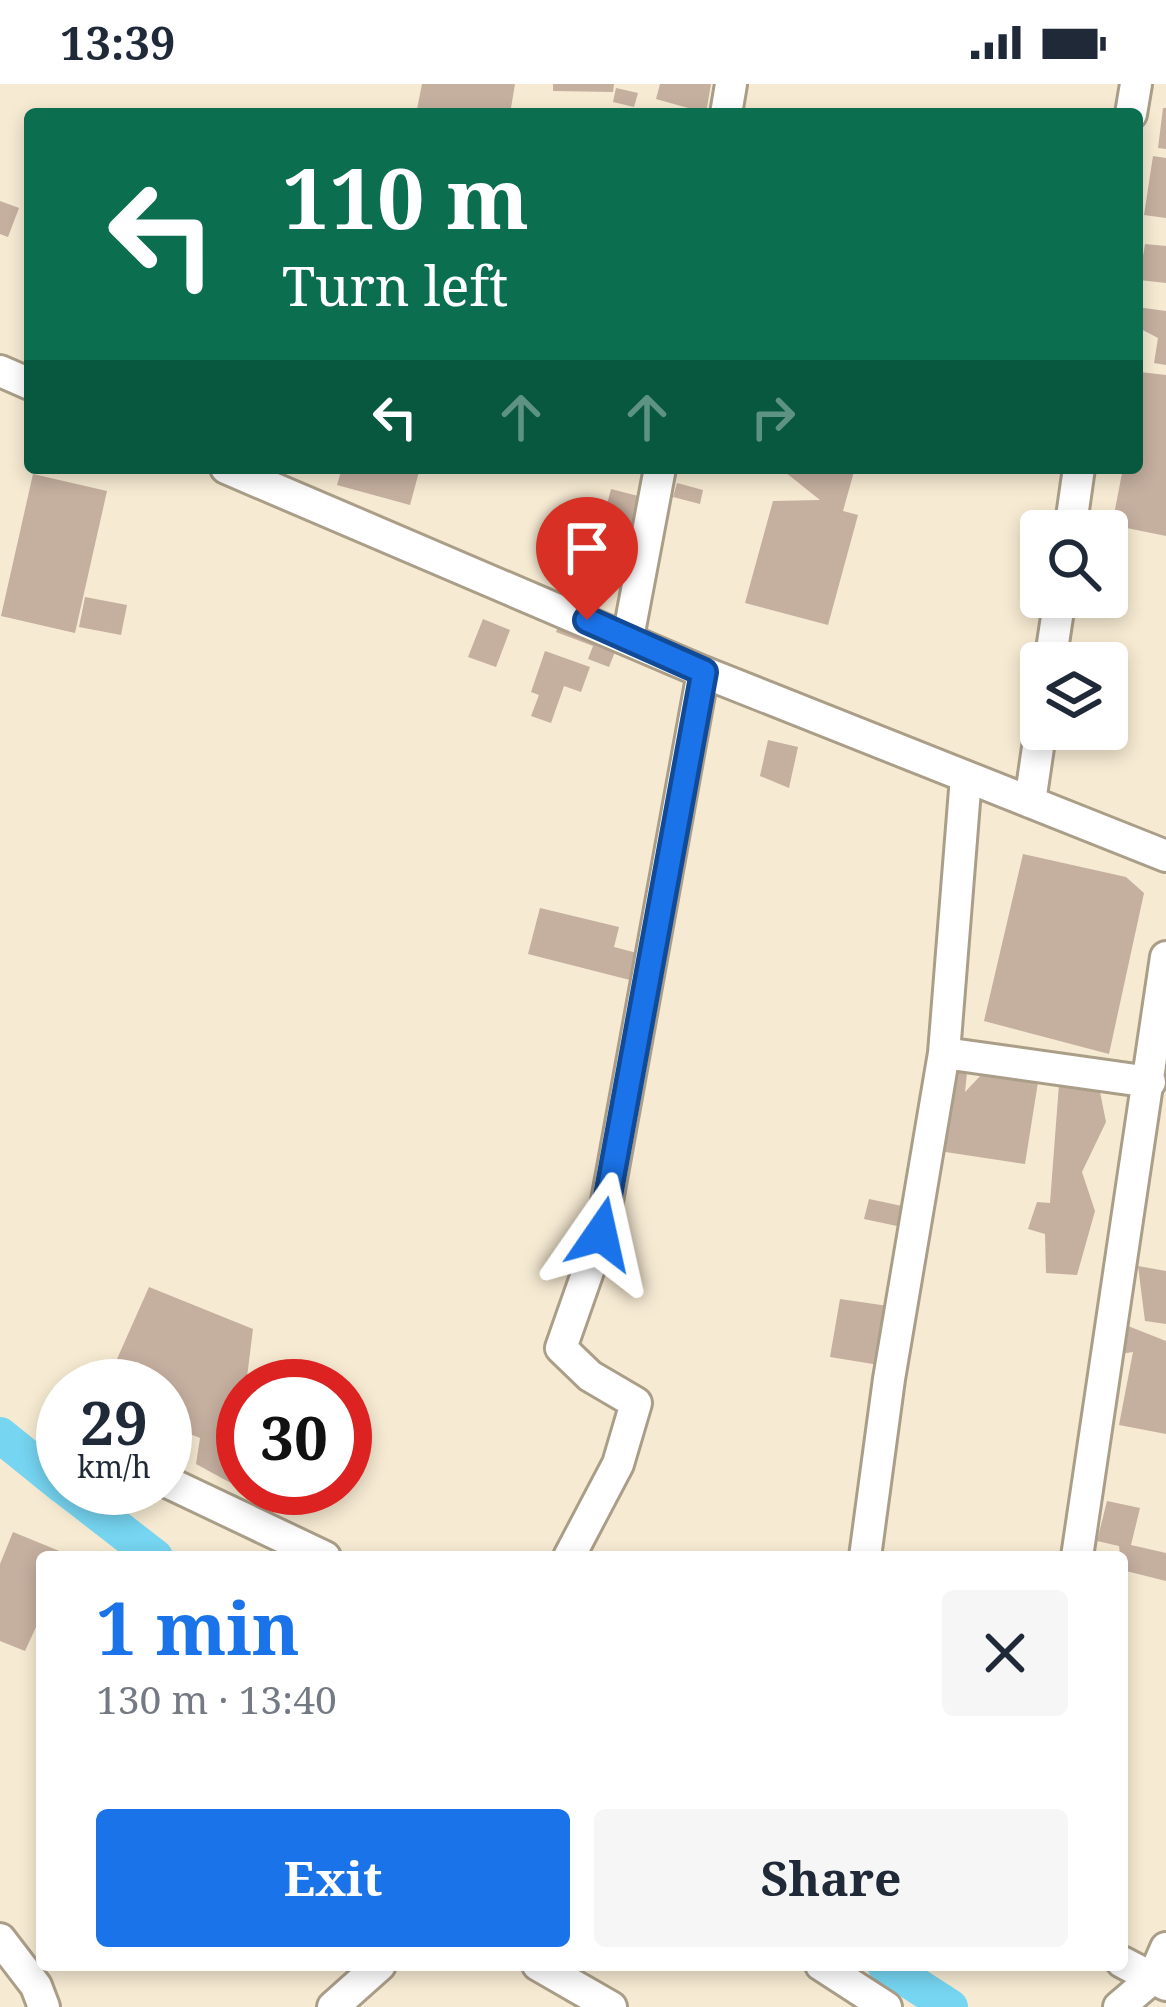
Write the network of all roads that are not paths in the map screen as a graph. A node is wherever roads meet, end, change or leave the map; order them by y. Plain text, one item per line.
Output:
1 (240, 474) edge
2 (659, 474) edge
3 (1078, 474) edge
4 (1073, 510) edge
5 (628, 638) junction
6 (704, 672) junction
7 (1038, 750) edge
8 (966, 777) junction
9 (1030, 802) junction
10 (1166, 856) edge
11 (1166, 957) edge
12 (944, 1053) junction
13 (1150, 1082) junction
14 (192, 1494) edge
15 (312, 1551) edge
16 (572, 1551) edge
17 (867, 1551) edge
18 (1077, 1551) edge
19 (0, 1939) edge
20 (1166, 1948) edge
21 (1128, 1965) edge
22 (373, 1971) edge
23 (548, 1971) edge
24 (829, 1971) edge
25 (1160, 1982) edge
26 (44, 2007) edge
27 (333, 2007) edge
28 (611, 2007) edge
29 (886, 2007) edge
30 (1119, 2007) edge

1 - 5 street
2 - 5 street
3 - 4 street
5 - 6 street
6 - 8 street
6 - 16 street
7 - 9 street
8 - 9 street
8 - 12 street
9 - 10 street
11 - 13 street
12 - 13 street
12 - 17 street
13 - 18 street
14 - 15 street
19 - 26 street
20 - 25 street
21 - 25 street
22 - 27 street
23 - 28 street
24 - 29 street
25 - 30 street

